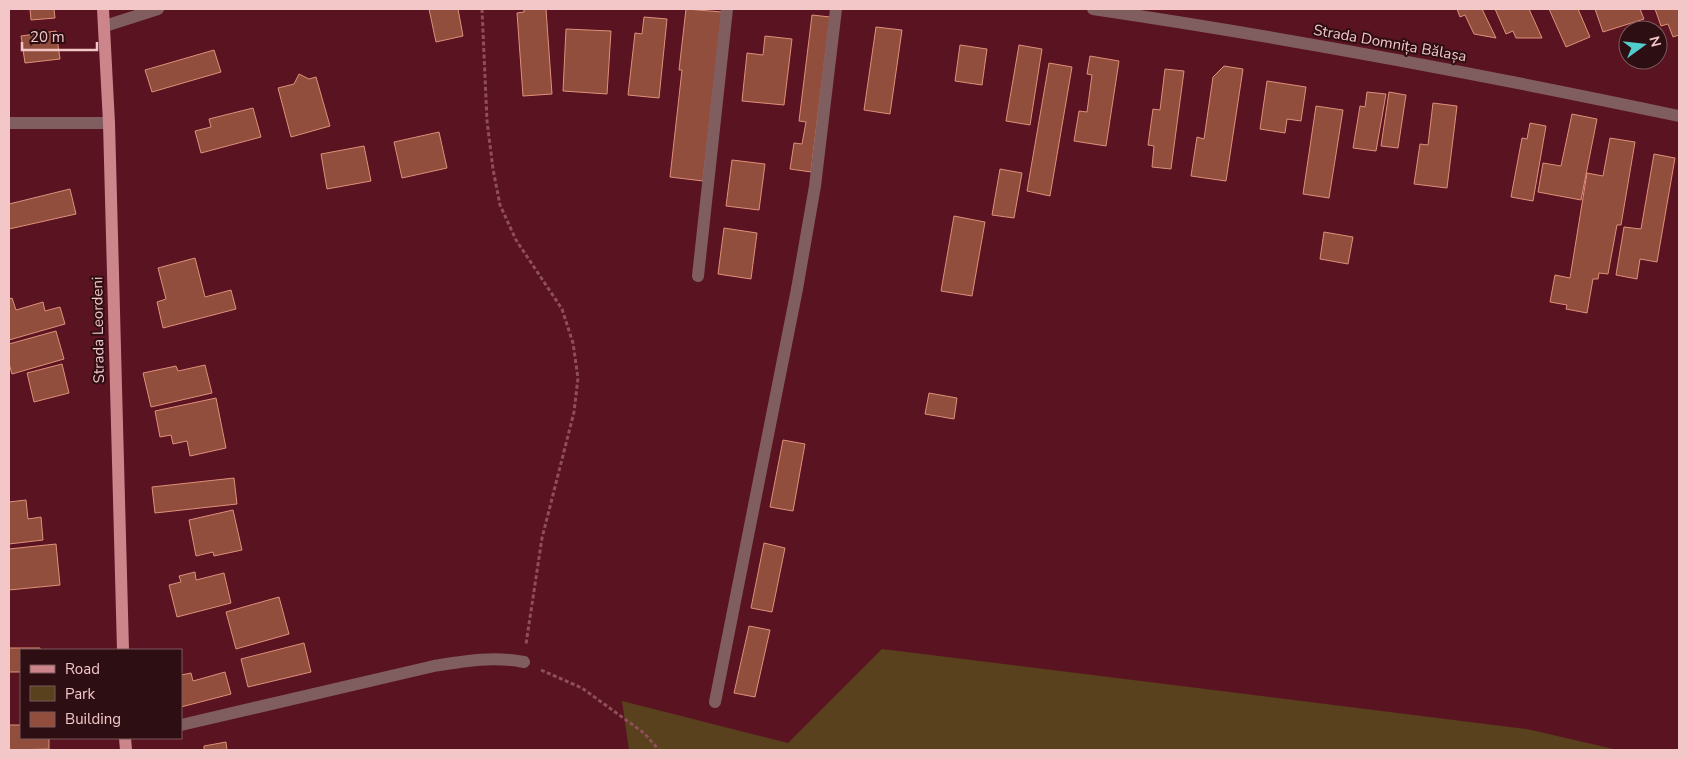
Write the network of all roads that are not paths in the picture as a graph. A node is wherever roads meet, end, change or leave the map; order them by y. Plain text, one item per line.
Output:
1 (104, 9) edge
2 (158, 9) edge
3 (727, 9) edge
4 (836, 9) edge
5 (1093, 9) edge
6 (105, 26) junction
7 (1679, 116) edge
8 (9, 123) edge
9 (109, 123) junction
10 (698, 276) dead end
11 (123, 649) edge
12 (524, 662) road end
13 (715, 702) dead end
14 (182, 725) edge

1 - 6 main road, Strada Leordeni
2 - 6 street
3 - 10 street
4 - 13 street
5 - 7 street, Strada Domnița Bălașa
6 - 9 main road, Strada Leordeni
8 - 9 street
9 - 11 main road, Strada Leordeni
12 - 14 street

